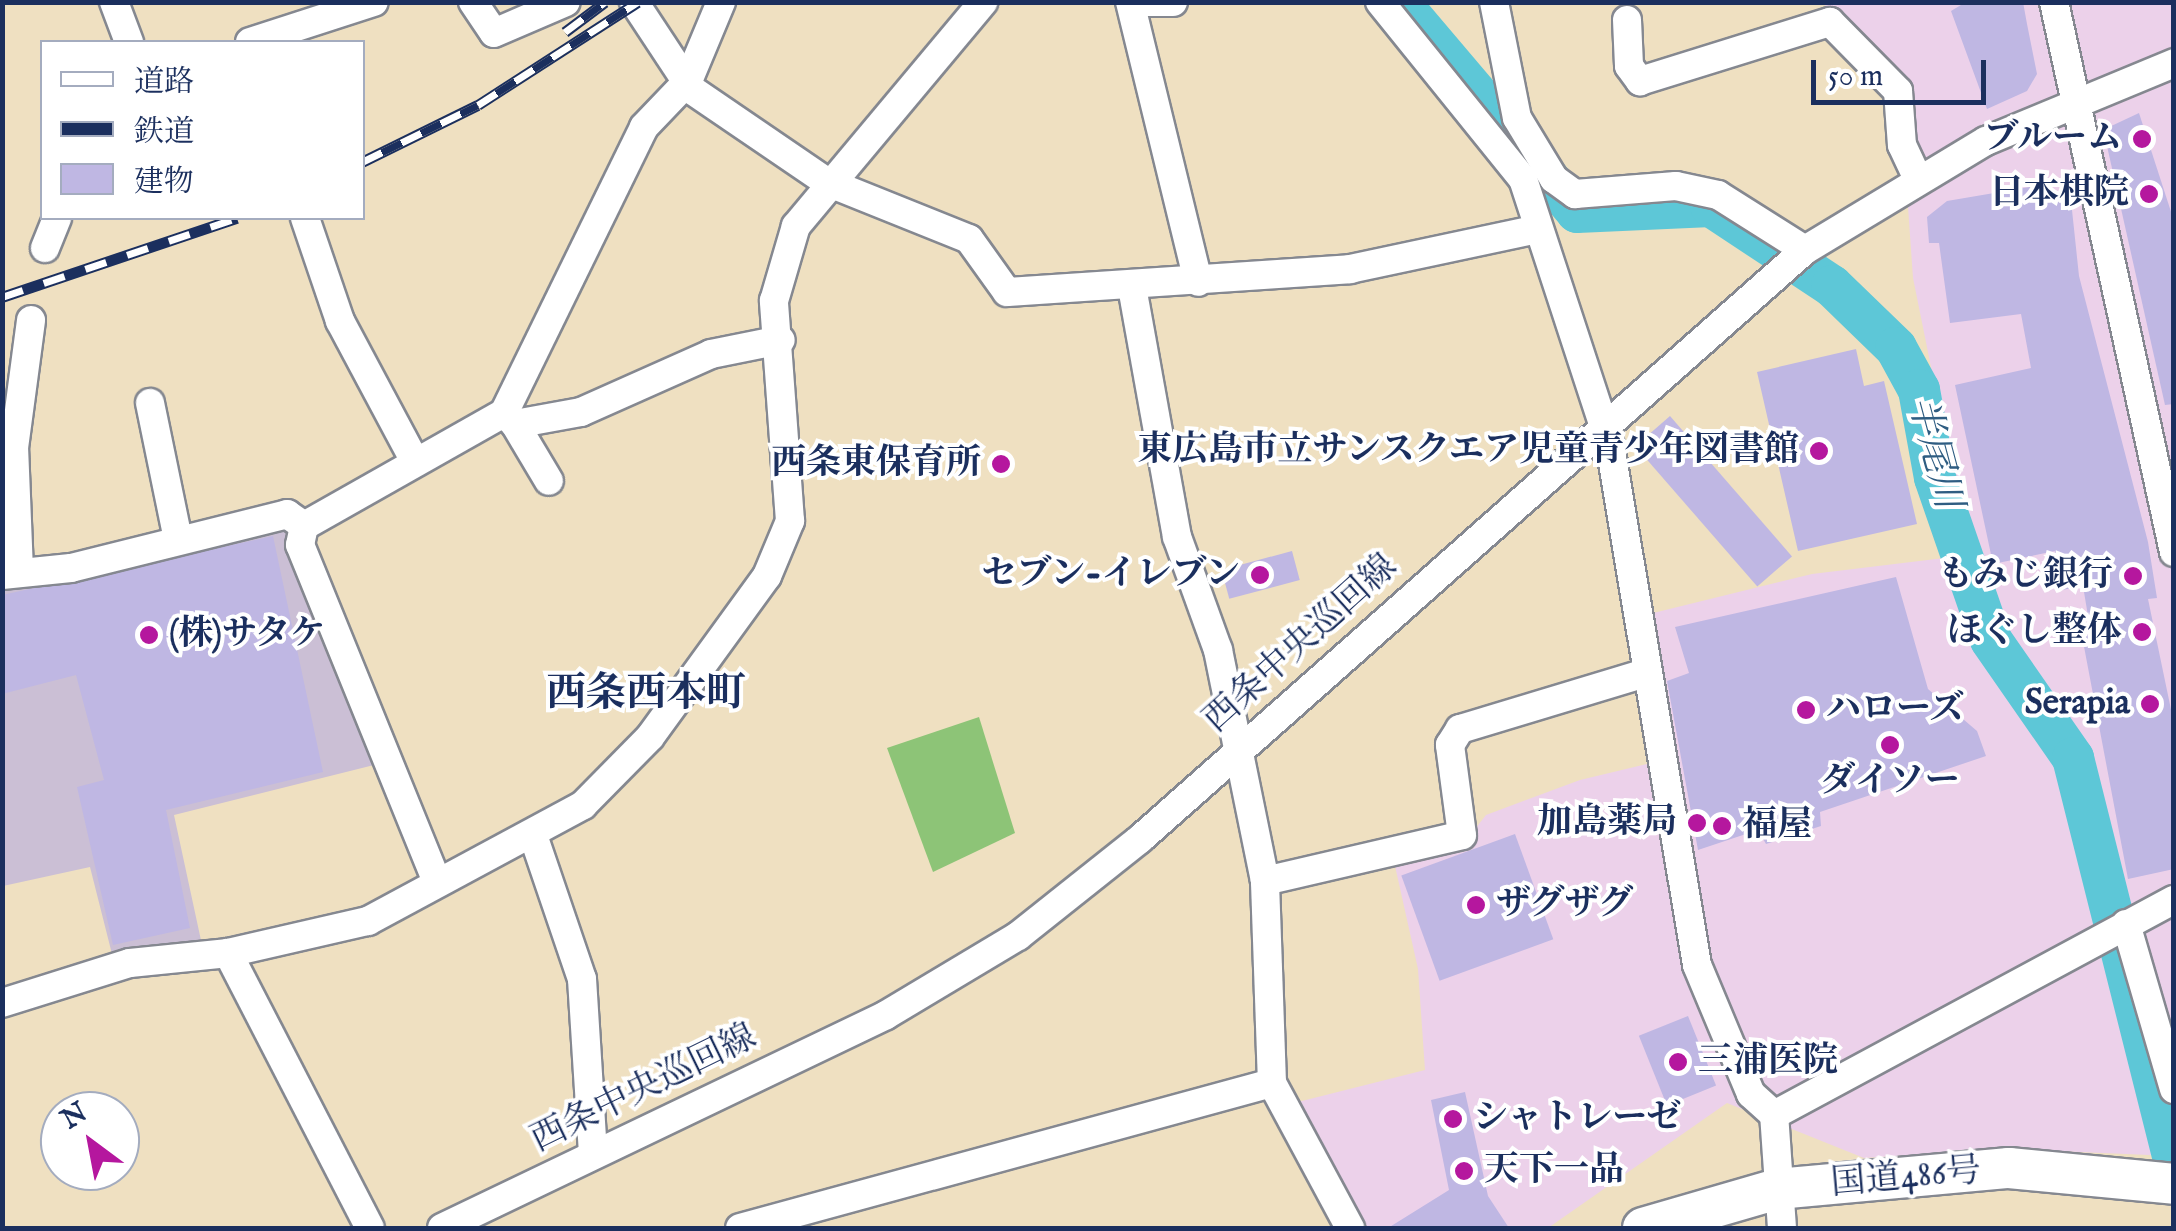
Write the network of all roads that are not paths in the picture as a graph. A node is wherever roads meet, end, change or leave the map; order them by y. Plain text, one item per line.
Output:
1 (114, 2) edge
2 (374, 2) edge
3 (473, 2) edge
4 (566, 2) edge
5 (634, 2) edge
6 (721, 2) edge
7 (1133, 2) edge
8 (1173, 2) edge
9 (1380, 2) edge
10 (1494, 2) edge
11 (2054, 2) edge
12 (964, 9) edge
13 (1827, 12) edge
14 (1628, 20) dead end
15 (127, 40) edge
16 (256, 40) edge
17 (2174, 64) edge
18 (688, 81) junction
19 (2076, 105) junction
20 (1505, 128) junction
21 (1918, 180) junction
22 (827, 182) junction
23 (56, 220) edge
24 (306, 220) edge
25 (1538, 229) junction
26 (45, 248) dead end
27 (1806, 250) junction
28 (1198, 282) junction
29 (1132, 287) junction
30 (31, 320) dead end
31 (781, 340) junction
32 (150, 402) dead end
33 (509, 418) junction
34 (1604, 421) junction
35 (413, 458) junction
36 (550, 481) dead end
37 (304, 526) junction
38 (178, 539) junction
39 (2174, 552) edge
40 (11, 573) edge
41 (1646, 673) junction
42 (1237, 754) junction
43 (533, 835) junction
44 (1265, 880) junction
45 (437, 882) junction
46 (2164, 905) edge
47 (2126, 924) junction
48 (228, 953) junction
49 (2, 1003) edge
50 (1272, 1083) junction
51 (2174, 1089) edge
52 (1774, 1115) junction
53 (593, 1154) junction
54 (2168, 1183) edge
55 (1780, 1209) edge
56 (370, 1228) edge
57 (442, 1228) edge
58 (740, 1228) edge
59 (1350, 1228) edge
60 (1643, 1228) edge

1 - 15 street
2 - 16 street
3 - 4 street
5 - 18 street
6 - 18 street
7 - 8 street
7 - 28 street
9 - 20 street
10 - 20 street
11 - 19 street
12 - 22 street
13 - 14 street
13 - 21 street
17 - 19 street, 西条中央巡回線
18 - 22 street
18 - 33 street
19 - 21 street, 西条中央巡回線
19 - 39 street
20 - 25 street
20 - 27 street
21 - 27 street, 西条中央巡回線
22 - 29 street
22 - 31 street
23 - 26 street
24 - 35 street
25 - 28 street
25 - 34 street
27 - 34 street, 西条中央巡回線
28 - 29 street
29 - 42 street
30 - 40 street
31 - 33 street
31 - 43 street
32 - 38 street
33 - 35 street
33 - 36 street
34 - 41 street
34 - 42 street, 西条中央巡回線
35 - 37 street
37 - 38 street
37 - 45 street
38 - 40 street
41 - 44 street
41 - 52 street
42 - 44 street
42 - 53 street, 西条中央巡回線
43 - 45 street
43 - 53 street
44 - 50 street
45 - 48 street
46 - 47 street
47 - 51 street
47 - 52 street
48 - 49 street
48 - 56 street
50 - 58 street
50 - 59 street
52 - 55 street
53 - 57 street, 西条中央巡回線
54 - 55 highway, 国道486号
55 - 60 highway, 国道486号

